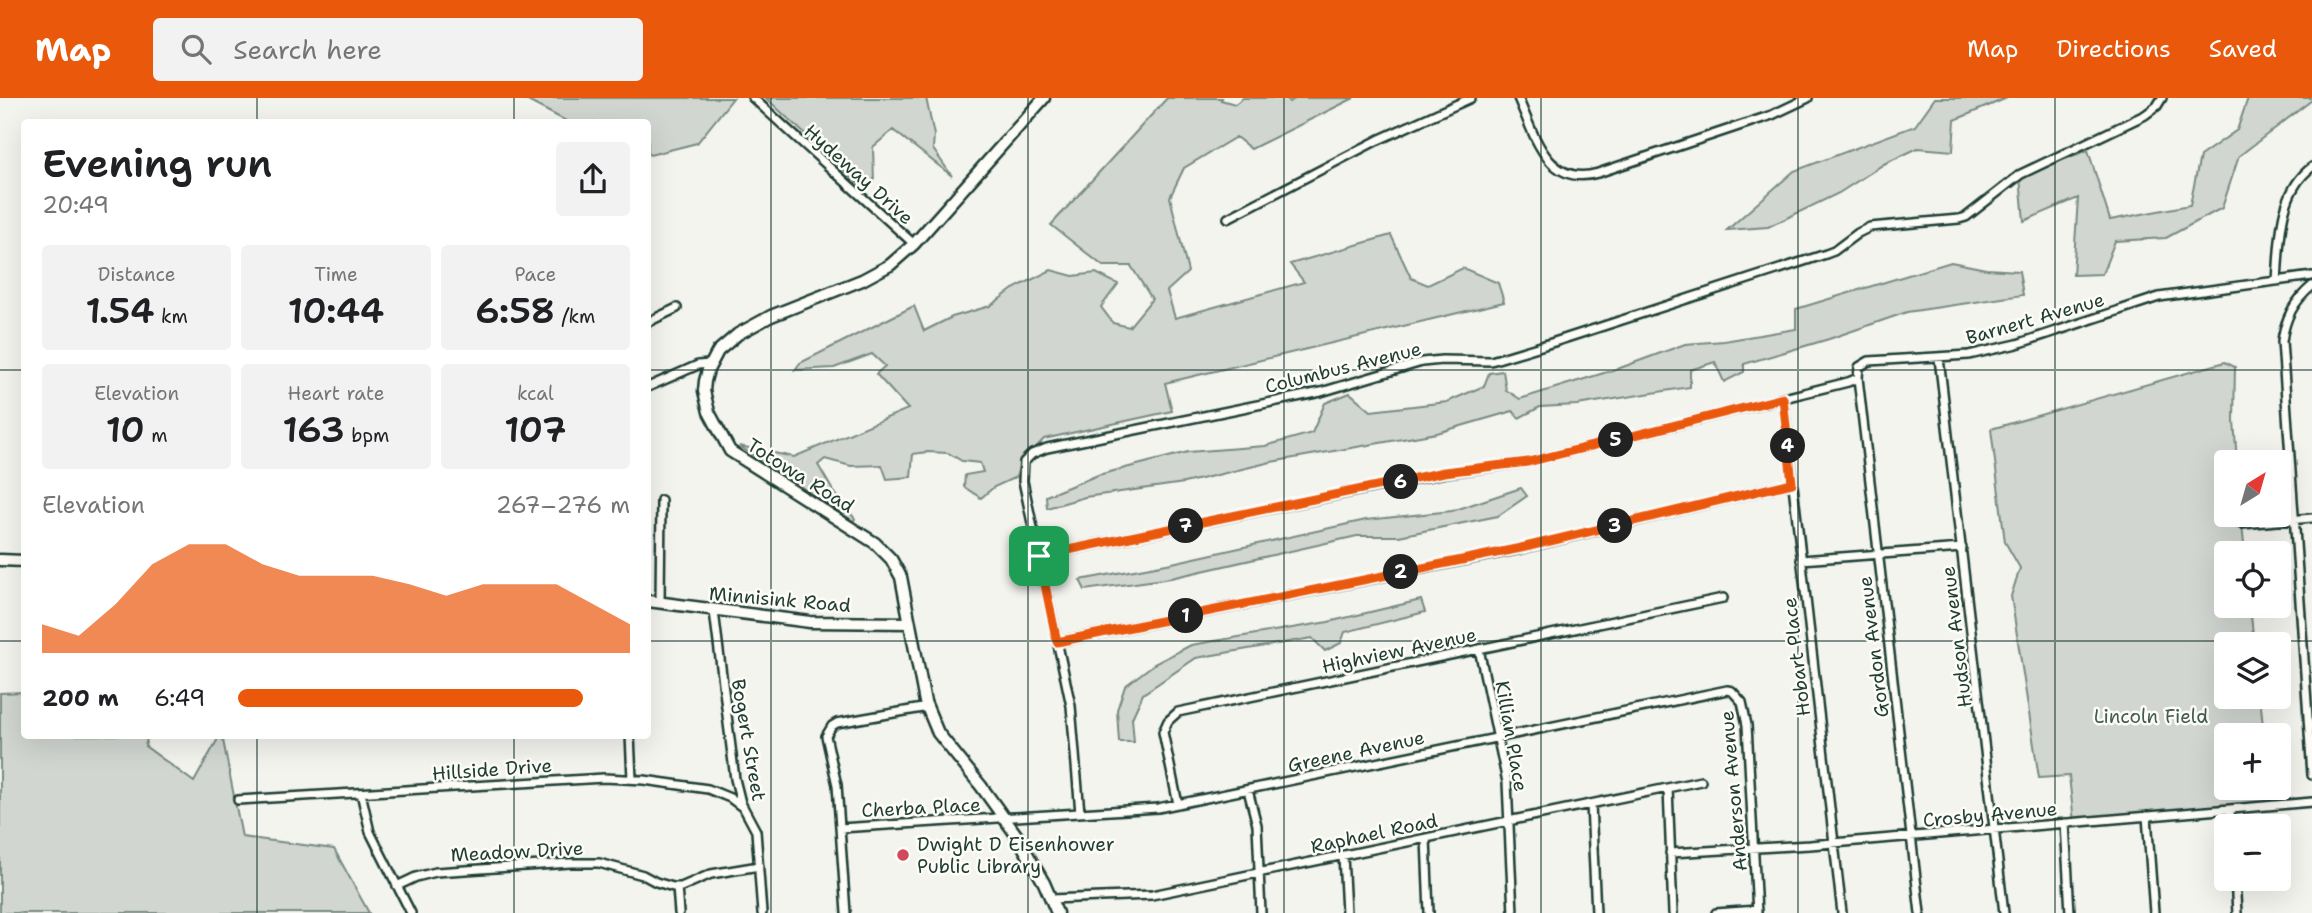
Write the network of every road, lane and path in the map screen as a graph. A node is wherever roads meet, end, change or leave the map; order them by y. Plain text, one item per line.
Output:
1 (753, 98) edge
2 (1044, 98) edge
3 (1471, 98) edge
4 (1518, 98) edge
5 (1808, 98) edge
6 (2162, 98) edge
7 (2312, 167) edge
8 (1227, 218) dead end
9 (914, 244) junction
10 (2312, 276) edge
11 (2277, 281) junction
12 (2312, 286) edge
13 (677, 308) dead end
14 (651, 321) edge
15 (1939, 358) junction
16 (710, 364) junction
17 (1858, 378) junction
18 (651, 385) edge
19 (1783, 398) junction
20 (1792, 483) junction
21 (661, 500) dead end
22 (2312, 518) edge
23 (2291, 519) edge
24 (2294, 519) junction
25 (1962, 548) junction
26 (1878, 554) junction
27 (1039, 556) junction
28 (0, 560) edge
29 (1801, 560) junction
30 (21, 561) edge
31 (1723, 598) dead end
32 (651, 602) edge
33 (660, 603) junction
34 (714, 611) junction
35 (910, 623) junction
36 (1057, 642) junction
37 (1479, 649) junction
38 (1713, 694) joint
39 (928, 707) junction
40 (1498, 738) junction
41 (630, 739) edge
42 (2312, 775) edge
43 (632, 779) junction
44 (1701, 781) dead end
45 (1668, 788) junction
46 (1248, 790) junction
47 (361, 793) junction
48 (238, 800) dead end
49 (2312, 802) edge
50 (1178, 804) junction
51 (1591, 804) junction
52 (742, 807) junction
53 (2230, 809) junction
54 (1080, 814) junction
55 (2230, 814) edge
56 (2147, 816) junction
57 (1004, 818) junction
58 (1508, 821) junction
59 (2065, 823) junction
60 (840, 828) junction
61 (1994, 829) junction
62 (1910, 836) junction
63 (1426, 838) junction
64 (1833, 843) junction
65 (1754, 848) junction
66 (1670, 853) junction
67 (1343, 855) junction
68 (759, 866) junction
69 (1259, 872) junction
70 (397, 886) junction
71 (677, 887) junction
72 (2236, 891) edge
73 (1051, 898) junction
74 (1757, 912) edge
75 (411, 913) edge
76 (679, 913) edge
77 (762, 913) edge
78 (846, 913) edge
79 (1057, 913) edge
80 (1261, 913) edge
81 (1346, 913) edge
82 (1429, 913) edge
83 (1513, 913) edge
84 (1595, 913) edge
85 (1673, 913) edge
86 (1716, 913) edge
87 (1842, 913) edge
88 (1920, 913) edge
89 (2004, 913) edge
90 (2070, 913) edge
91 (2154, 913) edge
92 (2237, 913) edge

1 - 9 street, Hydeway Drive
2 - 9 main road
3 - 8 street
4 - 5 street
6 - 27 street, Columbus Avenue
7 - 11 street
9 - 16 main road
10 - 11 street, Barnert Avenue
11 - 15 street, Barnert Avenue
12 - 24 street
13 - 14 street
15 - 17 street, Barnert Avenue
15 - 25 street, Hudson Avenue
16 - 18 street
16 - 35 main road, Totowa Road
17 - 19 street, Barnert Avenue
17 - 26 street, Gordon Avenue
19 - 20 street, Hobart Place
19 - 27 street, Barnert Avenue
20 - 29 street, Hobart Place
20 - 36 street
21 - 33 street
22 - 24 street
23 - 24 street
24 - 42 street
25 - 26 street
25 - 61 street, Hudson Avenue
26 - 29 street
26 - 62 street, Gordon Avenue
27 - 36 street
28 - 30 main road
29 - 64 street, Hobart Place
31 - 37 street, Highview Avenue
32 - 33 main road, Minnisink Road
33 - 34 main road, Minnisink Road
34 - 35 main road, Minnisink Road
34 - 52 street, Bogert Street
35 - 39 main road, Totowa Road
36 - 54 street
37 - 40 street, Killian Place
37 - 50 street, Highview Avenue
38 - 40 street, Greene Avenue
38 - 65 street, Anderson Avenue
39 - 57 main road, Totowa Road
39 - 60 street
40 - 46 street, Greene Avenue
40 - 58 street, Killian Place
41 - 43 street
43 - 47 street, Hillside Drive
43 - 52 street, Hillside Drive
44 - 45 street, Raphael Road
45 - 51 street, Raphael Road
45 - 66 street
46 - 50 street, Greene Avenue
46 - 69 street
47 - 48 street, Hillside Drive
47 - 70 street
49 - 53 street, Crosby Avenue
50 - 54 street, Greene Avenue
51 - 58 street, Raphael Road
51 - 84 street
52 - 68 street, Bogert Street
53 - 55 street
53 - 56 street, Crosby Avenue
54 - 57 street, Greene Avenue
56 - 59 street, Crosby Avenue
56 - 91 street
57 - 60 street, Cherba Place
57 - 73 main road, Totowa Road
58 - 63 street, Raphael Road
58 - 83 street, Killian Place
59 - 61 street, Crosby Avenue
59 - 90 street
60 - 78 street
61 - 62 street, Crosby Avenue
61 - 89 street, Hudson Avenue
62 - 64 street, Crosby Avenue
62 - 88 street, Gordon Avenue
63 - 67 street, Raphael Road
63 - 82 street
64 - 65 street, Crosby Avenue
64 - 87 street, Hobart Place
65 - 66 street, Crosby Avenue
65 - 74 street, Anderson Avenue
66 - 85 street
67 - 69 street, Raphael Road
67 - 81 street
68 - 71 street
68 - 77 street, Bogert Street
69 - 73 street, Raphael Road
69 - 80 street
70 - 71 street, Meadow Drive
70 - 75 street
71 - 76 street
72 - 92 street
73 - 79 main road, Totowa Road
74 - 86 street

